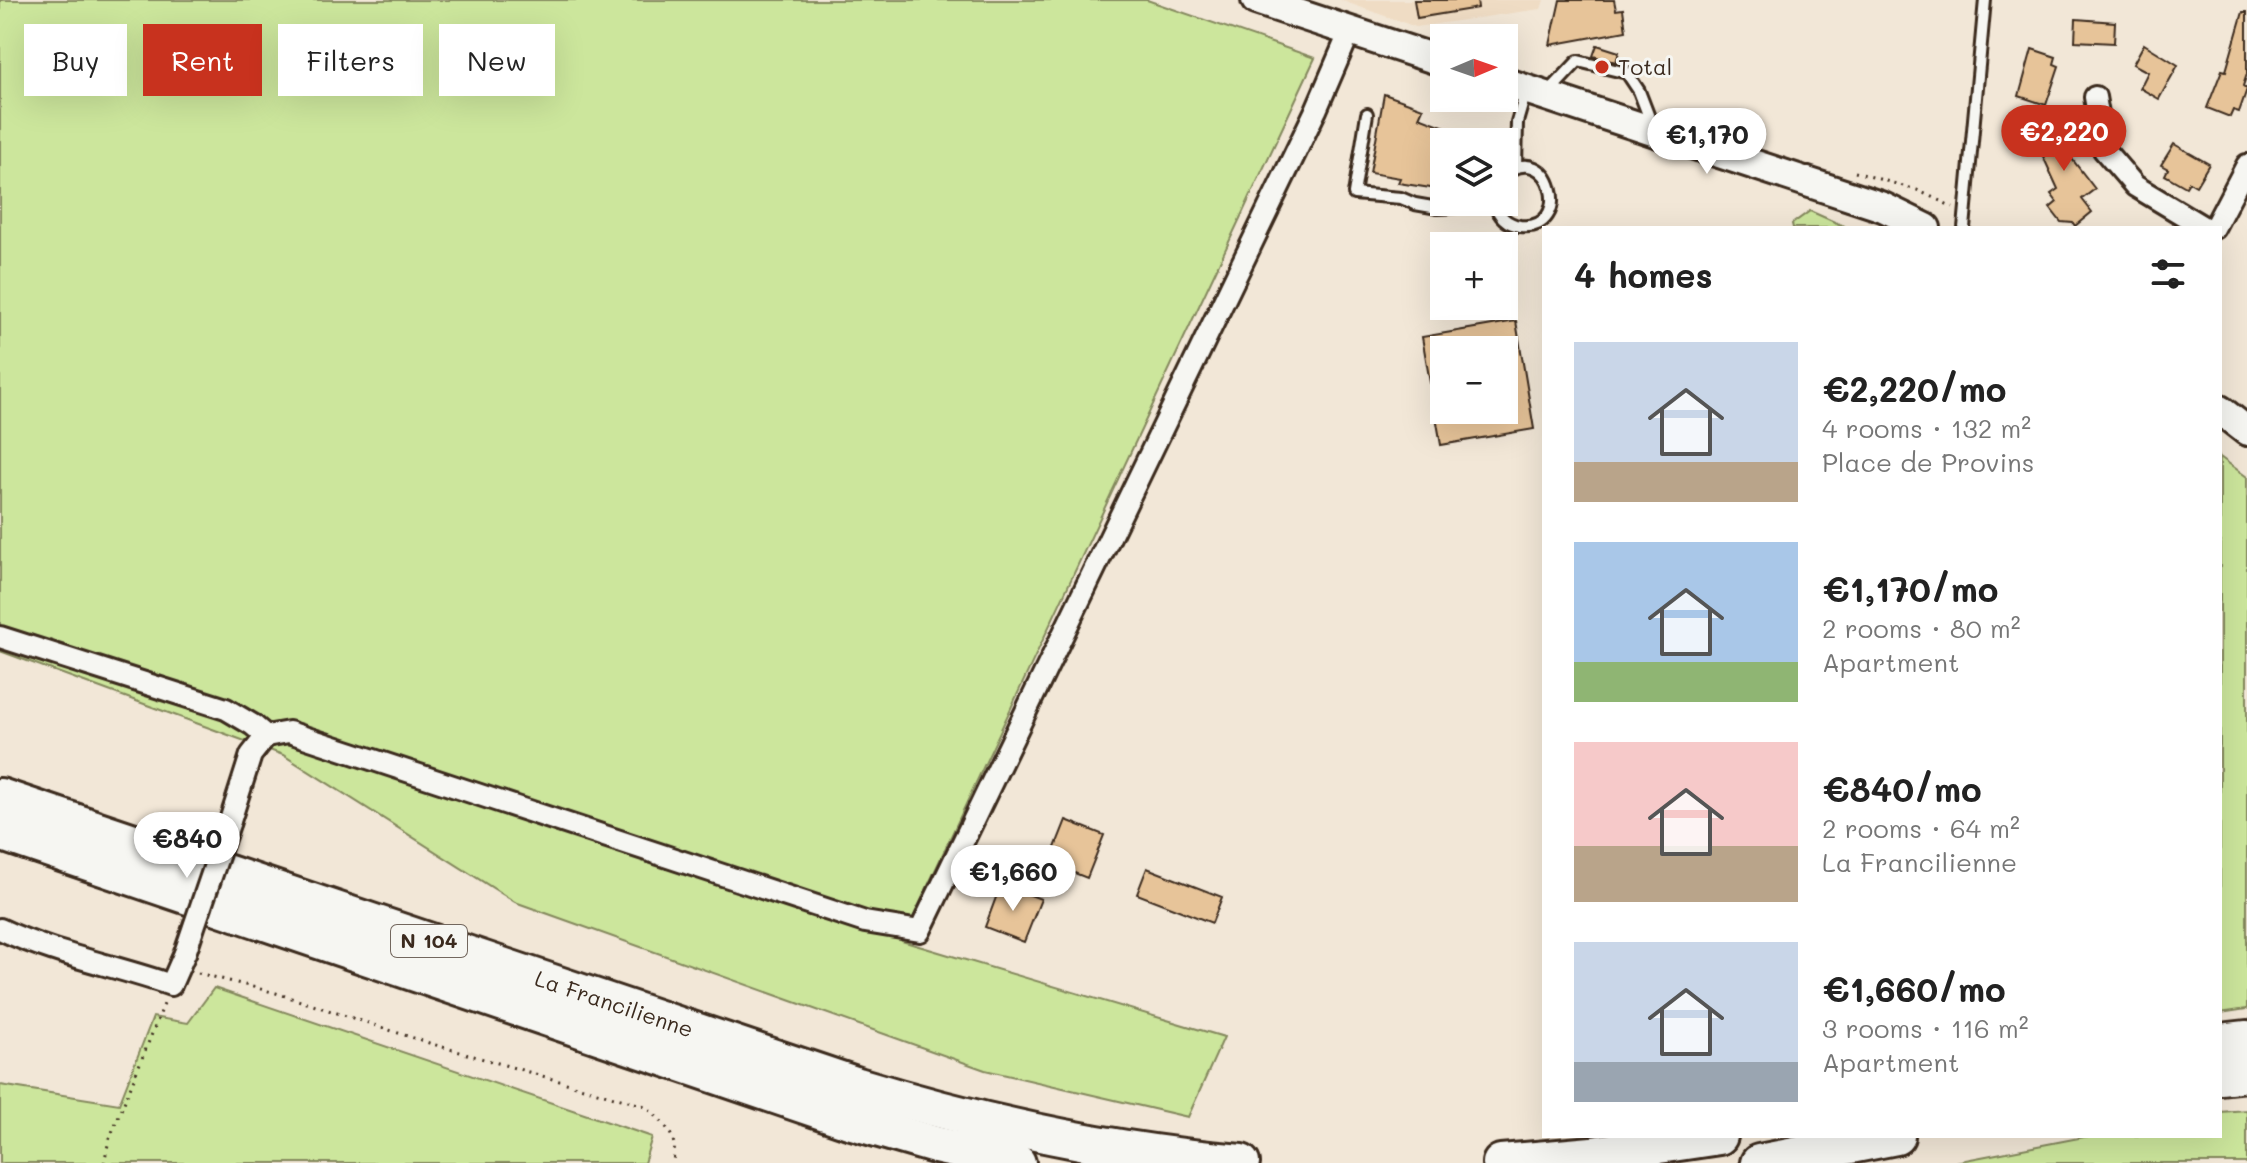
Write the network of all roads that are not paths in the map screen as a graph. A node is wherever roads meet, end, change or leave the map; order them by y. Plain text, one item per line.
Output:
1 (1256, 0) edge
2 (1985, 0) edge
3 (1350, 31) junction
4 (1430, 57) edge
5 (1525, 89) edge
6 (2095, 97) dead end
7 (1367, 114) dead end
8 (1517, 128) edge
9 (1654, 131) junction
10 (2247, 165) edge
11 (1518, 167) edge
12 (1430, 207) edge
13 (1502, 216) edge
14 (1922, 226) edge
15 (1964, 226) edge
16 (2202, 226) edge
17 (2215, 226) edge
18 (2222, 412) edge
19 (2247, 431) edge
20 (2222, 432) edge
21 (2247, 450) edge
22 (0, 637) edge
23 (266, 736) junction
24 (0, 797) edge
25 (0, 832) edge
26 (0, 929) edge
27 (2247, 1039) edge
28 (2222, 1042) edge
29 (2247, 1073) edge
30 (2222, 1076) edge
31 (1706, 1138) edge
32 (1886, 1138) edge
33 (1017, 1163) edge
34 (1241, 1163) edge
35 (1501, 1163) edge
36 (1759, 1163) edge

1 - 3 street
2 - 15 lane
3 - 4 street
3 - 23 street
5 - 8 lane
5 - 9 street
5 - 9 lane
6 - 16 street
7 - 12 lane
9 - 14 street
10 - 17 street
11 - 13 lane
18 - 19 street
20 - 21 street
22 - 23 street
23 - 26 street, bridge
24 - 34 highway, La Francilienne / N 104
25 - 33 highway, La Francilienne / N 104
27 - 28 highway
29 - 30 highway
31 - 35 highway
32 - 36 highway

